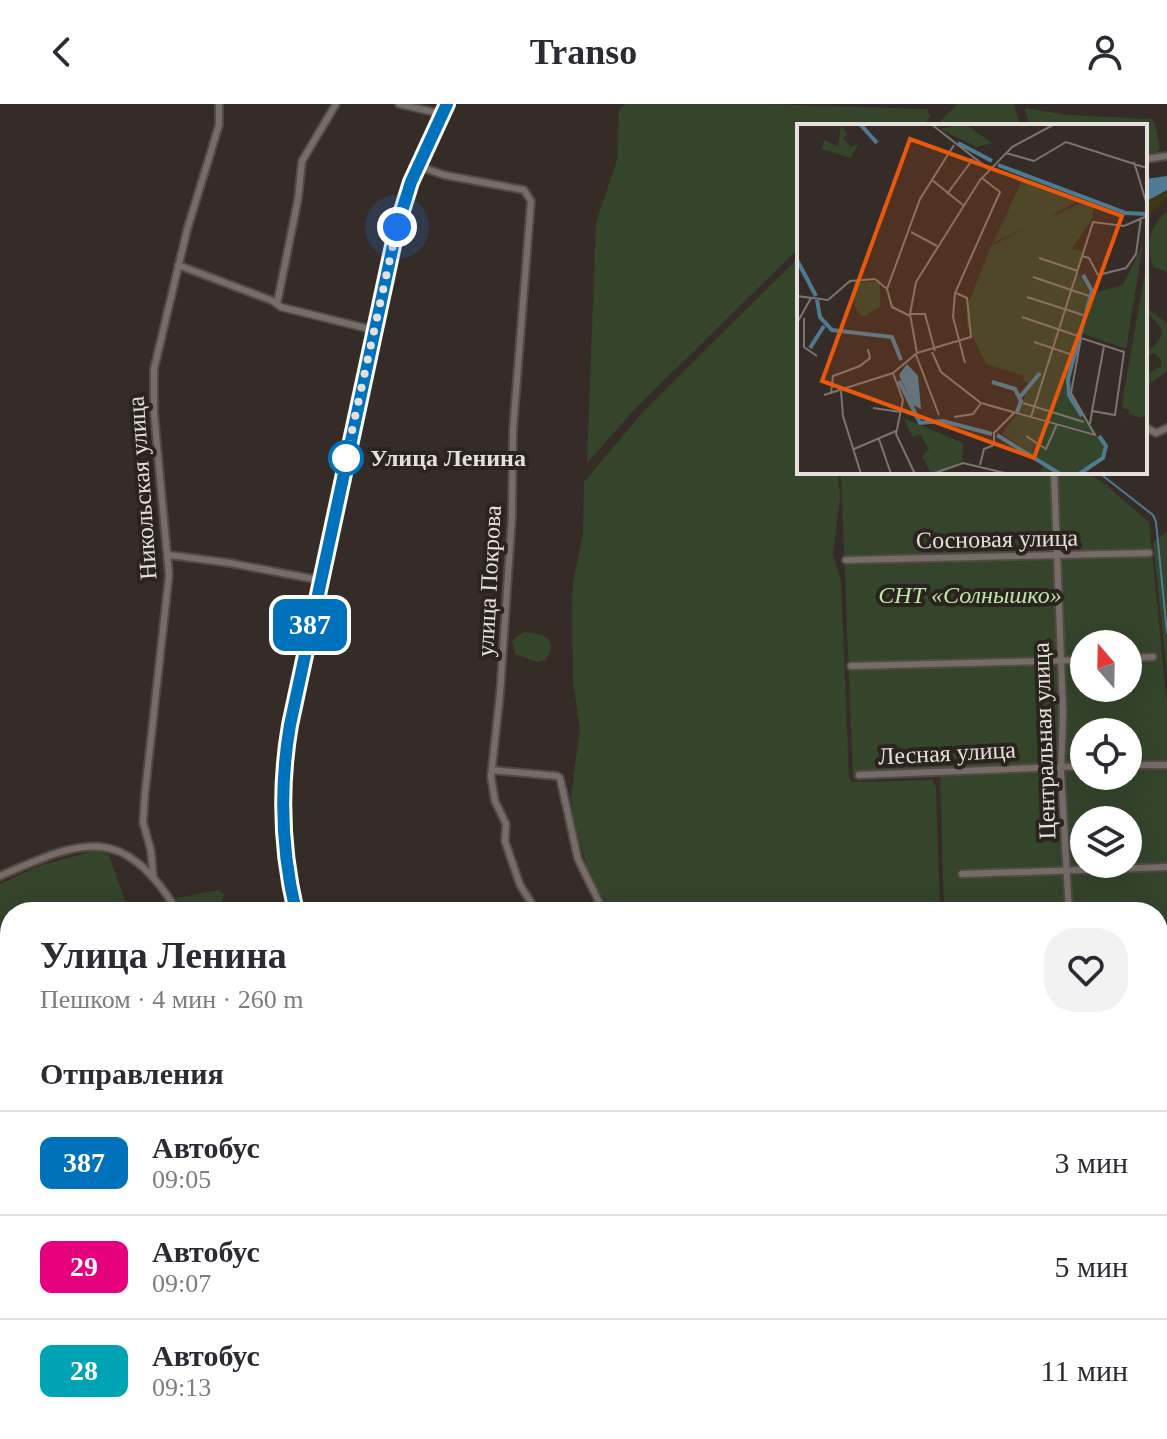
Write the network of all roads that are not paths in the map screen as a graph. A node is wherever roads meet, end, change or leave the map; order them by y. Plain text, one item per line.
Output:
1 (336, 104) edge
2 (399, 104) edge
3 (447, 104) edge
4 (219, 105) edge
5 (442, 114) junction
6 (1167, 156) edge
7 (1147, 159) edge
8 (418, 166) junction
9 (178, 265) junction
10 (277, 304) junction
11 (374, 330) junction
12 (1167, 428) edge
13 (1147, 429) edge
14 (1054, 474) edge
15 (1149, 553) dead end
16 (169, 555) junction
17 (1056, 557) junction
18 (846, 560) dead end
19 (319, 580) junction
20 (1142, 657) edge
21 (1153, 657) dead end
22 (1061, 661) junction
23 (1070, 661) edge
24 (851, 666) dead end
25 (1142, 765) edge
26 (1167, 765) edge
27 (1062, 766) junction
28 (1070, 766) edge
29 (492, 770) junction
30 (859, 775) dead end
31 (1167, 867) edge
32 (1067, 872) junction
33 (153, 874) junction
34 (962, 874) dead end
35 (0, 876) edge
36 (171, 902) edge
37 (294, 902) edge
38 (531, 902) edge
39 (599, 902) edge
40 (1068, 902) edge

1 - 10 street
2 - 5 street
3 - 5 main road
4 - 9 street, Никольская улица
5 - 8 main road
6 - 7 street
8 - 11 main road
8 - 29 street, улица Покрова
9 - 10 street
9 - 16 street, Никольская улица
10 - 11 street
11 - 19 main road
12 - 13 street
14 - 17 street, Центральная улица
15 - 17 street, Сосновая улица
16 - 19 street
16 - 33 street, Никольская улица
17 - 18 street, Сосновая улица
17 - 22 street, Центральная улица
19 - 37 main road
20 - 21 street
22 - 23 street
22 - 24 street
22 - 27 street, Центральная улица
25 - 26 street
27 - 28 street, Лесная улица
27 - 30 street, Лесная улица
27 - 32 street, Центральная улица
29 - 38 street, улица Покрова
29 - 39 street
31 - 32 street
32 - 34 street
32 - 40 street, Центральная улица
33 - 35 street
33 - 36 street

